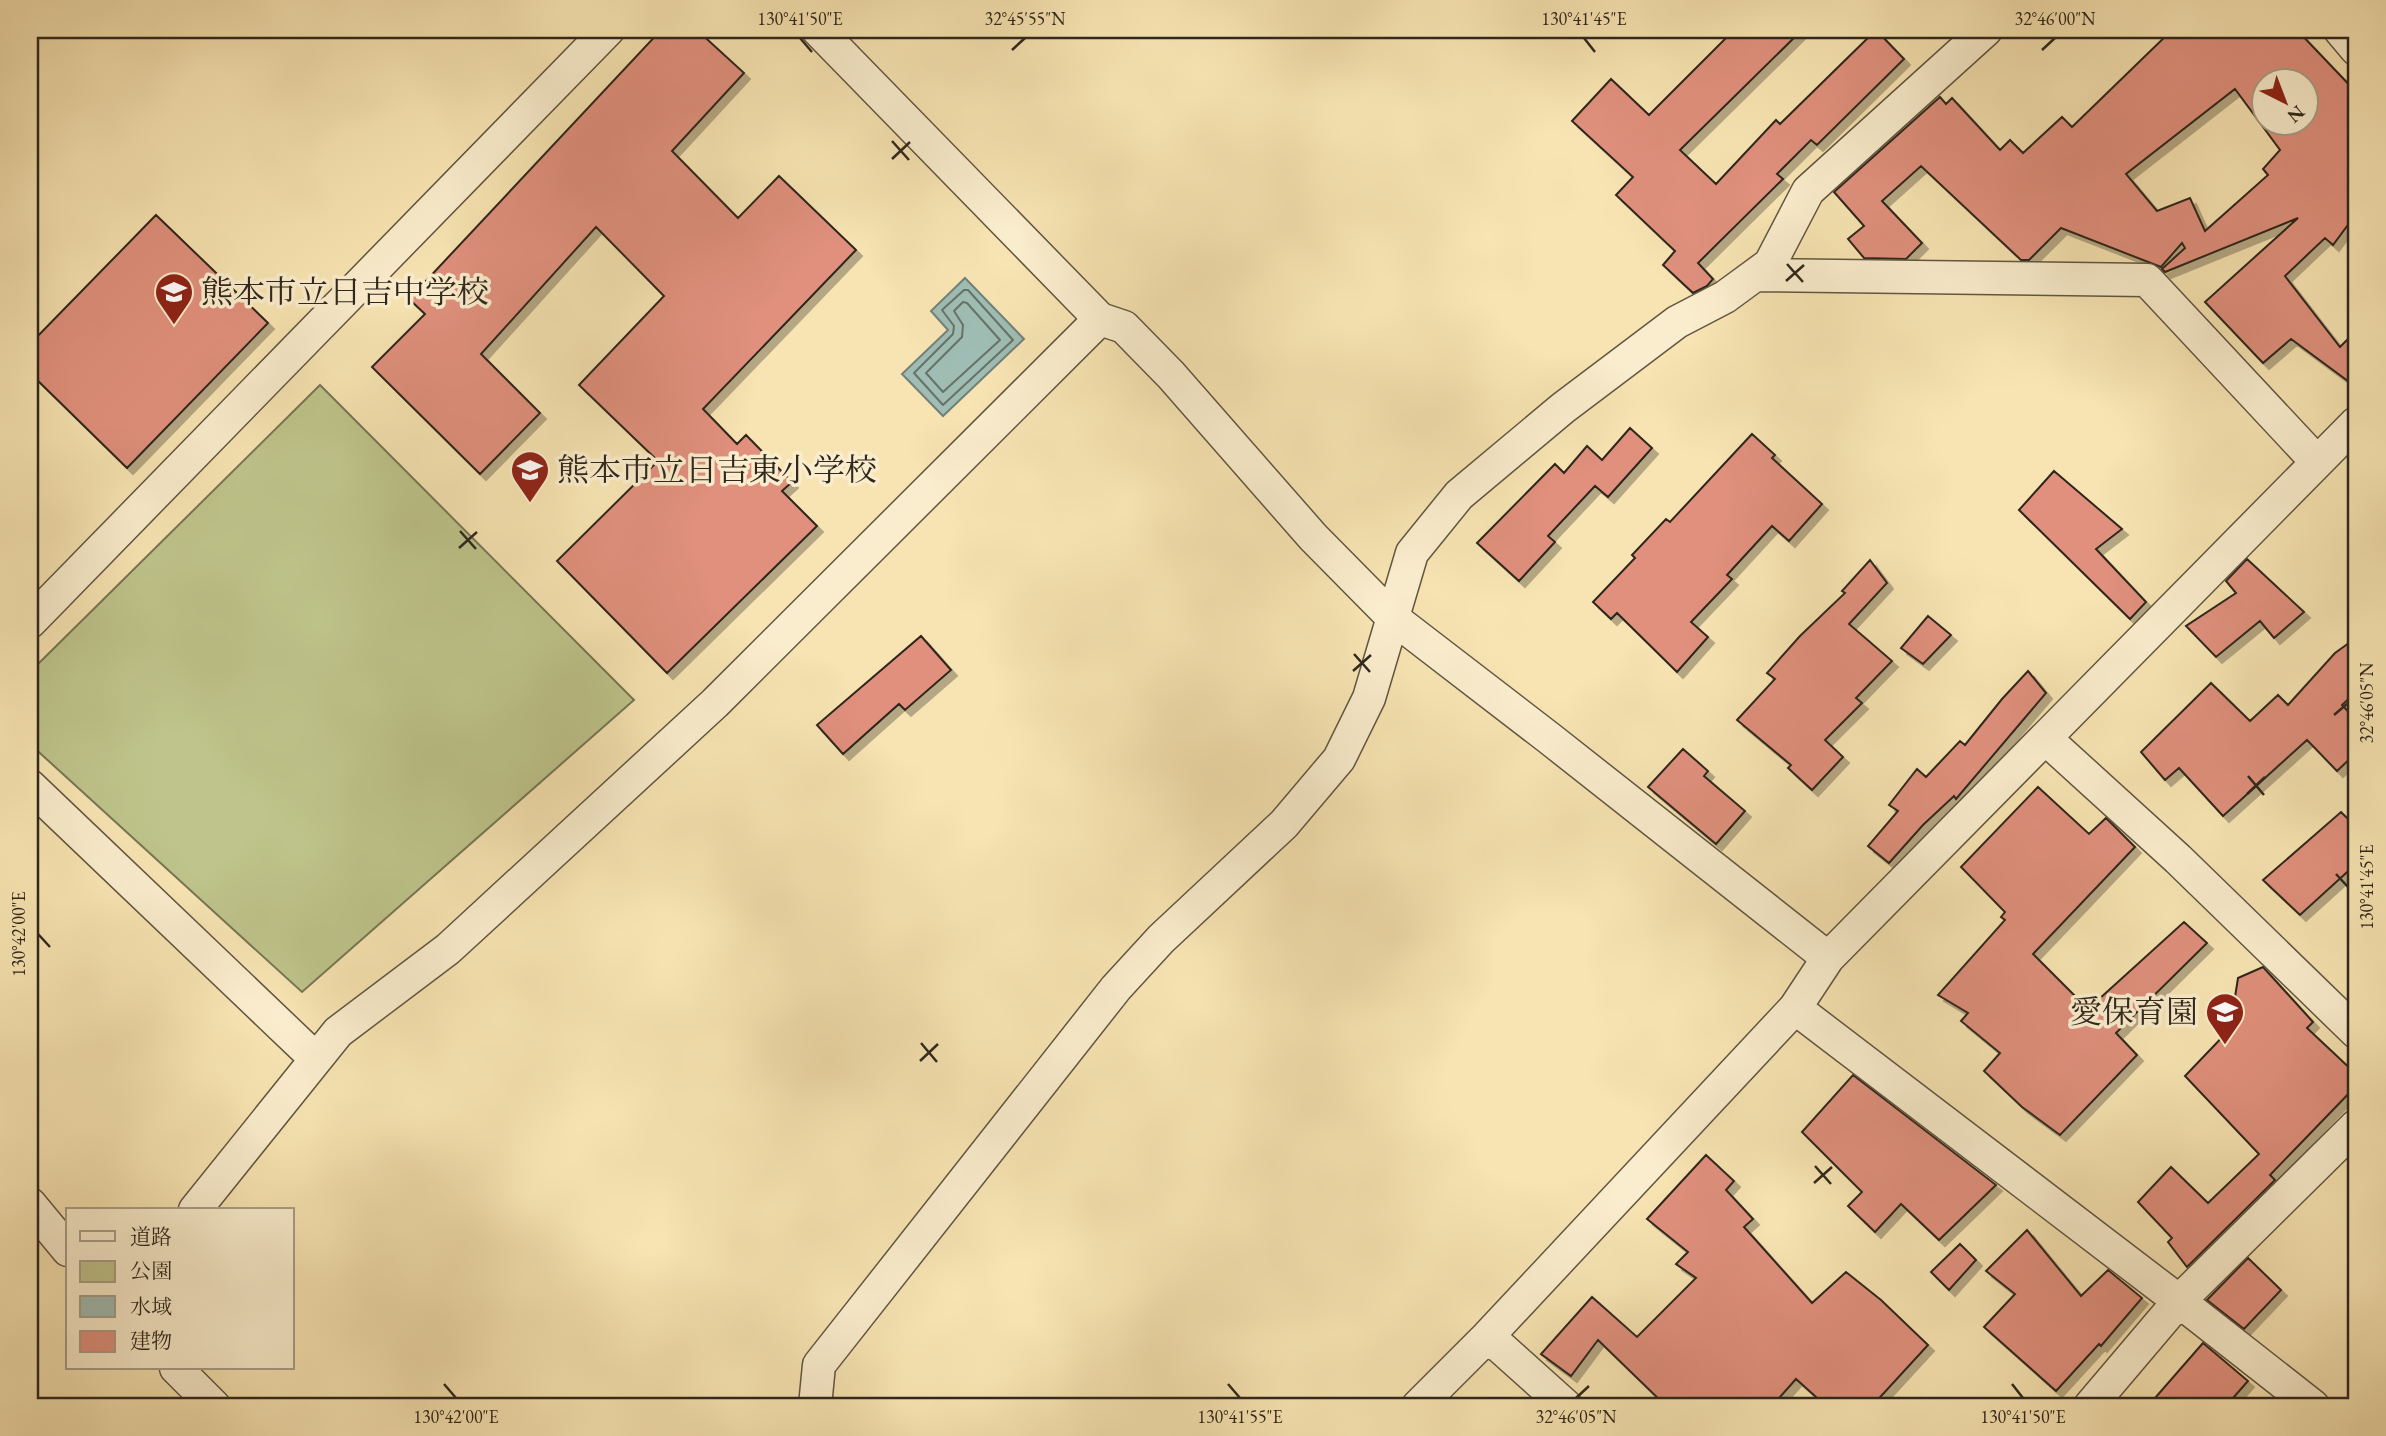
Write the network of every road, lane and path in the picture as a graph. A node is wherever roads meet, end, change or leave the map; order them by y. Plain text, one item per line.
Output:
1 (608, 30) edge
2 (818, 30) edge
3 (1986, 30) edge
4 (2340, 30) edge
5 (2356, 49) edge
6 (1756, 275) junction
7 (1100, 319) junction
8 (2356, 423) edge
9 (2317, 462) junction
10 (1393, 618) junction
11 (30, 622) edge
12 (2045, 738) junction
13 (30, 786) edge
14 (1828, 958) junction
15 (1795, 1008) junction
16 (2356, 1032) edge
17 (315, 1058) junction
18 (2356, 1126) edge
19 (30, 1204) edge
20 (197, 1208) edge
21 (66, 1248) edge
22 (2179, 1301) junction
23 (1488, 1336) junction
24 (178, 1370) edge
25 (214, 1406) edge
26 (815, 1406) edge
27 (1418, 1406) edge
28 (1566, 1406) edge
29 (2090, 1406) edge
30 (2313, 1406) edge

1 - 11 street
2 - 7 street
3 - 6 street
4 - 5 street
6 - 9 street
6 - 10 street
7 - 10 street
7 - 17 street
8 - 9 street
9 - 12 street
10 - 14 street
10 - 26 street
12 - 14 street
12 - 16 street
13 - 17 street
14 - 15 street
15 - 22 street
15 - 23 street
17 - 20 street
18 - 22 street
19 - 21 street
22 - 29 street
22 - 30 street
23 - 27 street
23 - 28 street
24 - 25 street

